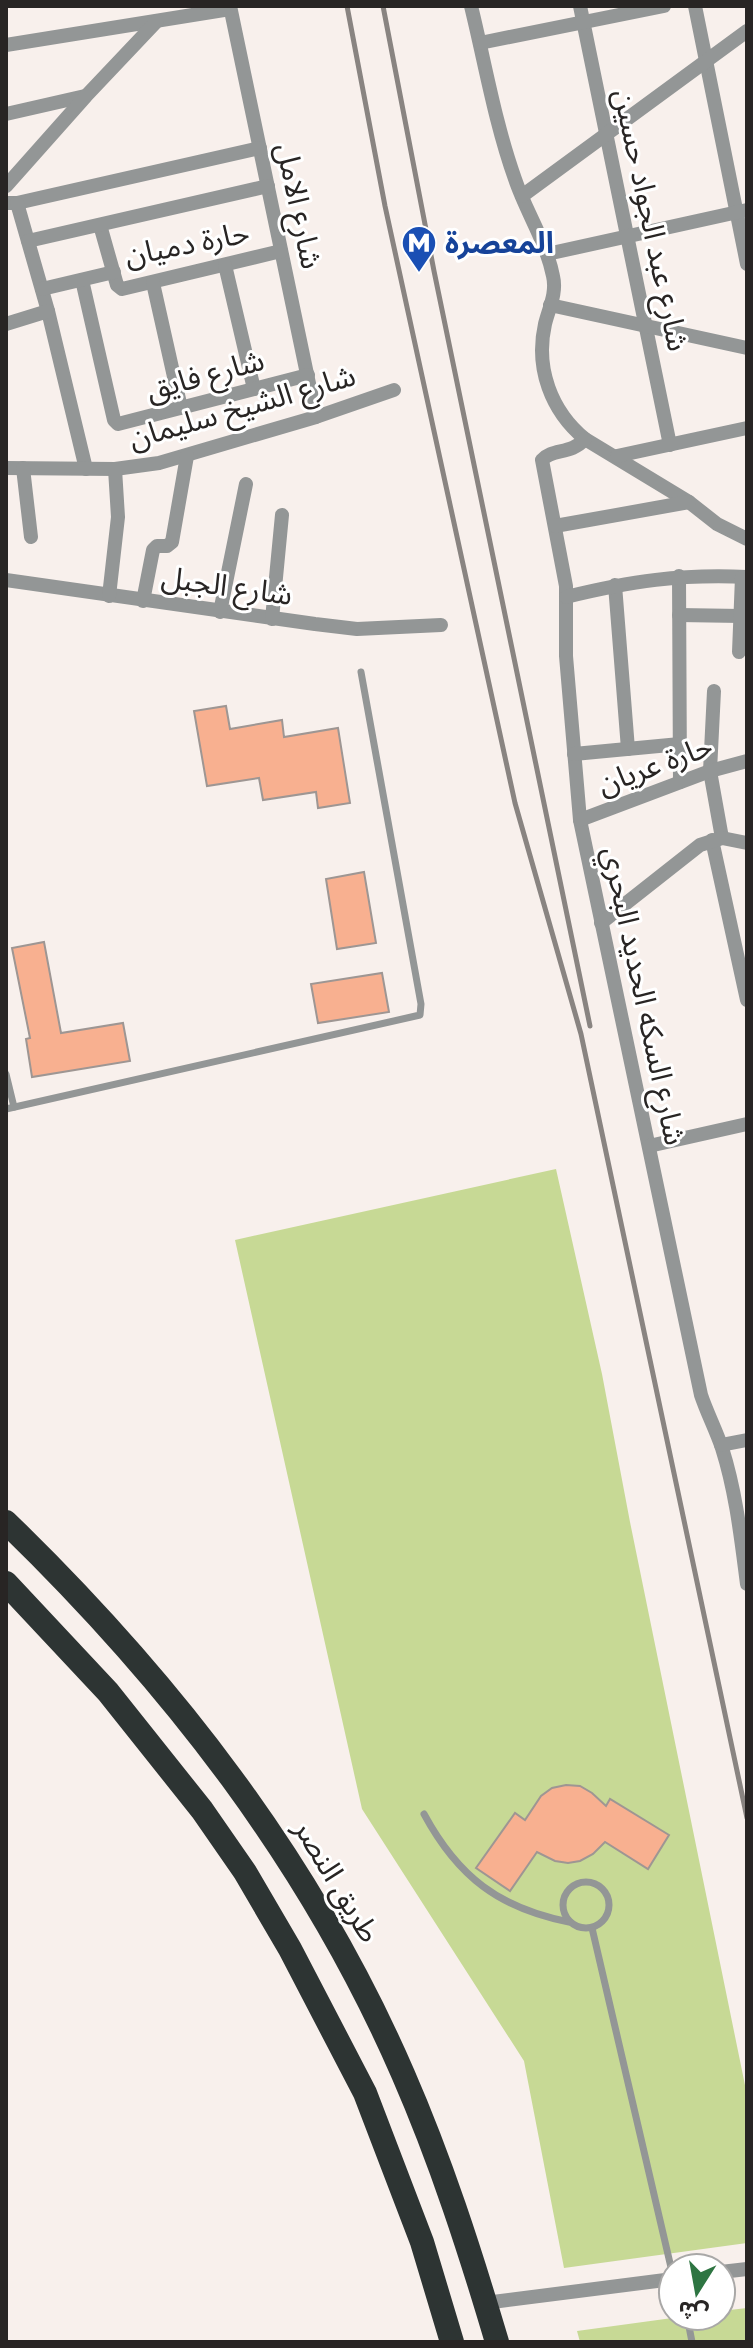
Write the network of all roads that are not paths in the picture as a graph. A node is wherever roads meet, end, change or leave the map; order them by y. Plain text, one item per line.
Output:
1 (471, 6) edge
2 (580, 6) edge
3 (664, 6) edge
4 (695, 6) edge
5 (230, 7) edge
6 (157, 21) junction
7 (584, 22) junction
8 (747, 31) edge
9 (480, 43) junction
10 (6, 45) edge
11 (705, 62) junction
12 (86, 96) junction
13 (6, 114) edge
14 (607, 133) junction
15 (260, 148) junction
16 (6, 186) edge
17 (268, 186) junction
18 (522, 196) junction
19 (12, 203) edge
20 (742, 211) edge
21 (100, 225) junction
22 (628, 236) junction
23 (28, 241) junction
24 (281, 251) junction
25 (547, 254) junction
26 (747, 264) edge
27 (225, 265) junction
28 (114, 272) junction
29 (82, 280) junction
30 (153, 283) junction
31 (42, 289) junction
32 (550, 305) junction
33 (48, 311) junction
34 (6, 324) edge
35 (646, 327) junction
36 (747, 348) edge
37 (308, 375) junction
38 (254, 389) junction
39 (394, 390) dead end
40 (181, 408) junction
41 (316, 417) junction
42 (747, 428) edge
43 (585, 439) junction
44 (670, 445) junction
45 (187, 456) junction
46 (617, 456) junction
47 (6, 468) edge
48 (23, 468) junction
49 (86, 469) junction
50 (115, 469) junction
51 (246, 484) dead end
52 (689, 502) junction
53 (282, 515) dead end
54 (555, 526) junction
55 (31, 537) dead end
56 (747, 539) edge
57 (679, 576) junction
58 (745, 577) edge
59 (6, 580) edge
60 (615, 585) junction
61 (109, 596) junction
62 (566, 597) junction
63 (143, 601) junction
64 (220, 612) junction
65 (679, 615) junction
66 (741, 616) junction
67 (272, 619) junction
68 (441, 625) dead end
69 (739, 652) dead end
70 (361, 672) dead end
71 (714, 691) dead end
72 (680, 744) junction
73 (628, 749) junction
74 (574, 754) junction
75 (747, 759) edge
76 (710, 771) junction
77 (680, 782) junction
78 (580, 820) junction
79 (717, 839) junction
80 (747, 843) edge
81 (601, 923) junction
82 (747, 1000) edge
83 (6, 1074) edge
84 (10, 1108) edge
85 (747, 1124) edge
86 (649, 1146) junction
87 (747, 1440) edge
88 (721, 1445) junction
89 (743, 1520) edge
90 (6, 1522) edge
91 (6, 1583) edge
92 (747, 1584) edge
93 (424, 1814) dead end
94 (569, 1922) junction
95 (592, 1928) junction
96 (667, 2252) edge
97 (657, 2279) edge
98 (485, 2303) junction
99 (452, 2342) edge
100 (497, 2342) edge

1 - 9 street
2 - 7 street, شارع عبد الجواد حسين
3 - 7 street
4 - 11 street
5 - 6 street
5 - 15 street, شارع الامل
6 - 10 street
6 - 12 street
7 - 9 street
7 - 14 street, شارع عبد الجواد حسين
8 - 11 street
9 - 18 street
11 - 14 street
11 - 20 street
12 - 13 street
12 - 16 street
14 - 18 street
14 - 22 street, شارع عبد الجواد حسين
15 - 17 street, شارع الامل
15 - 19 street
17 - 21 street
17 - 24 street, شارع الامل
18 - 25 street
19 - 23 street
20 - 22 street
20 - 26 street
21 - 23 street
21 - 28 street, حارة دميان
22 - 25 street
22 - 35 street, شارع عبد الجواد حسين
23 - 31 street
24 - 27 street, حارة دميان
24 - 37 street, شارع الامل
25 - 32 street
27 - 30 street, حارة دميان
27 - 38 street
28 - 29 street
28 - 30 street, حارة دميان
29 - 31 street
29 - 40 street, شارع فايق
30 - 40 street
31 - 33 street
32 - 35 street
32 - 43 street
33 - 34 street
33 - 49 street
35 - 36 street
35 - 44 street, شارع عبد الجواد حسين
37 - 38 street, شارع فايق
37 - 41 street, شارع الامل
38 - 40 street, شارع فايق
39 - 41 street, شارع الشيخ سليمان
41 - 45 street, شارع الشيخ سليمان
42 - 44 street
43 - 46 street
43 - 54 street, شارع السكه الحديد البحري
44 - 46 street
45 - 50 street, شارع الشيخ سليمان
45 - 63 street
46 - 52 street
47 - 48 street, شارع الشيخ سليمان
48 - 49 street, شارع الشيخ سليمان
48 - 55 street
49 - 50 street, شارع الشيخ سليمان
50 - 61 street
51 - 64 street
52 - 54 street
52 - 56 street
53 - 67 street
54 - 62 street, شارع السكه الحديد البحري
57 - 58 street
57 - 60 street
57 - 65 street
58 - 66 street
59 - 61 street, شارع الجبل
60 - 62 street
60 - 73 street
61 - 63 street, شارع الجبل
62 - 74 street, شارع السكه الحديد البحري
63 - 64 street, شارع الجبل
64 - 67 street, شارع الجبل
65 - 66 street
65 - 72 street
66 - 69 street
67 - 68 street, شارع الجبل
70 - 84 lane
71 - 76 street
72 - 73 street
72 - 77 street
73 - 74 street
74 - 78 street, شارع السكه الحديد البحري
75 - 76 street, حارة عريان
76 - 77 street, حارة عريان
76 - 79 street
77 - 78 street, حارة عريان
78 - 81 street, شارع السكه الحديد البحري
79 - 80 street
79 - 81 street
79 - 82 street
81 - 86 street, شارع السكه الحديد البحري
83 - 84 lane
85 - 86 street
86 - 88 street, شارع السكه الحديد البحري
87 - 88 street
88 - 89 street, شارع السكه الحديد البحري
89 - 92 street, شارع السكه الحديد البحري
90 - 98 highway, طريق النصر
91 - 99 highway
93 - 94 lane
94 - 95 lane
94 - 95 lane
95 - 96 lane
97 - 98 street
98 - 100 highway, طريق النصر

